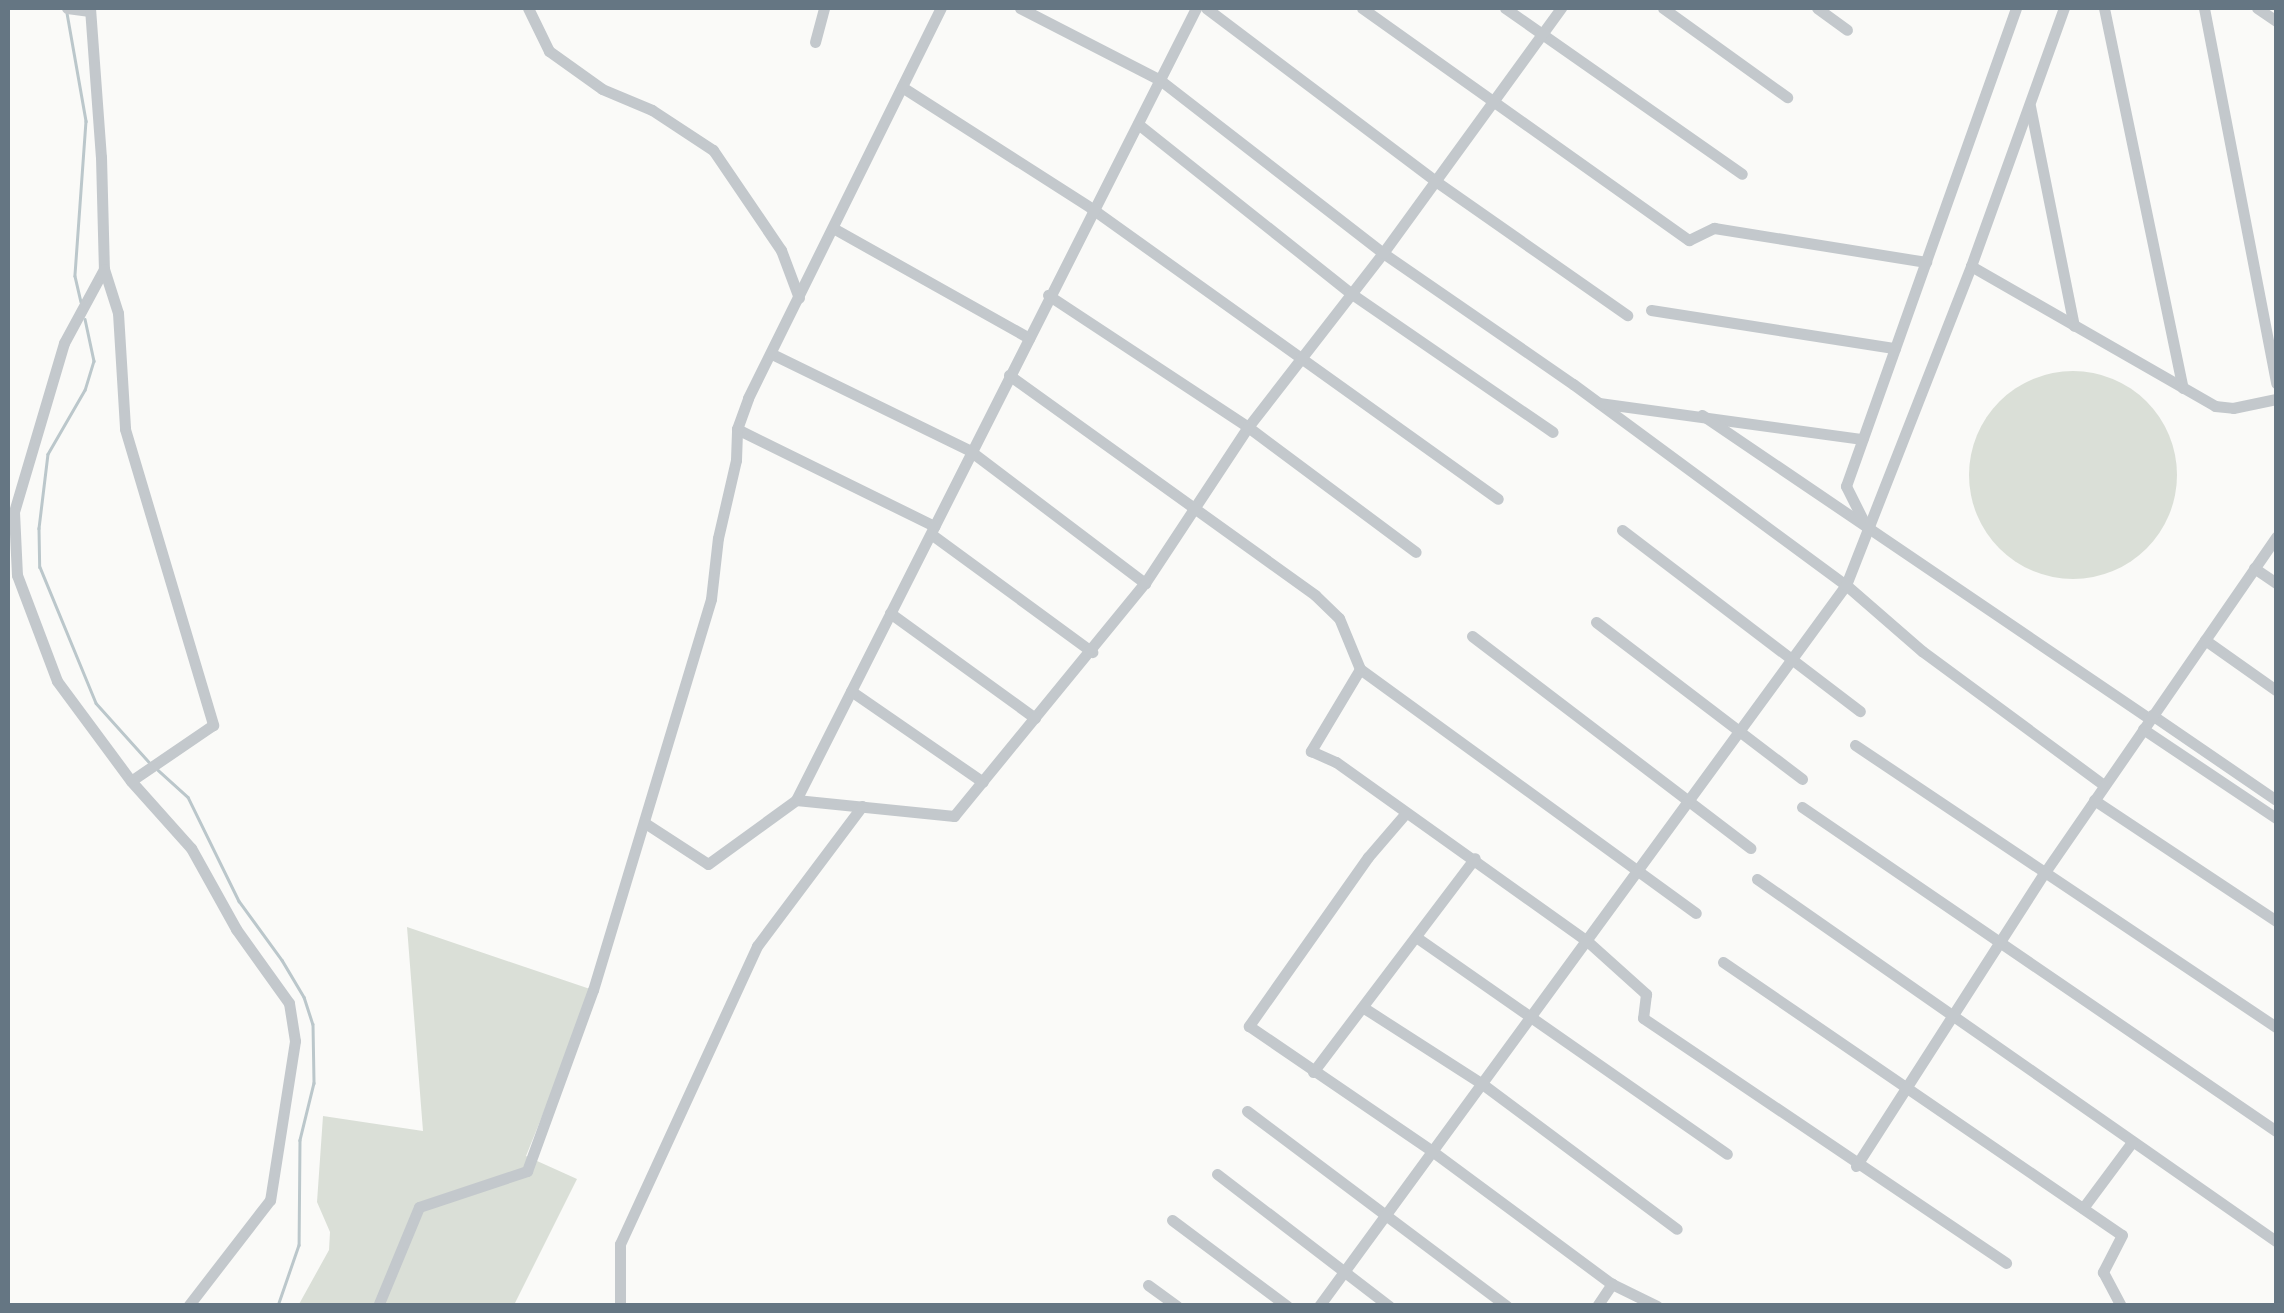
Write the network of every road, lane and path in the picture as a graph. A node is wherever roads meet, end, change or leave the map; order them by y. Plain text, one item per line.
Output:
1 (67, 8) edge
2 (528, 8) edge
3 (824, 8) edge
4 (941, 8) edge
5 (1020, 8) edge
6 (1196, 8) edge
7 (1206, 8) edge
8 (1362, 8) edge
9 (1504, 8) edge
10 (1561, 8) edge
11 (1663, 8) edge
12 (1817, 8) edge
13 (2016, 8) edge
14 (2064, 8) edge
15 (2104, 8) edge
16 (2204, 8) edge
17 (2256, 8) edge
18 (89, 9) edge
19 (2276, 21) edge
20 (1847, 30) dead end
21 (1540, 36) junction
22 (814, 42) dead end
23 (1160, 80) junction
24 (902, 87) junction
25 (1787, 97) dead end
26 (2030, 102) junction
27 (1493, 105) junction
28 (1138, 124) junction
29 (1742, 174) dead end
30 (1434, 180) junction
31 (1091, 208) junction
32 (833, 228) junction
33 (1383, 253) junction
34 (1926, 262) junction
35 (1970, 266) junction
36 (104, 270) junction
37 (1349, 292) junction
38 (1048, 295) junction
39 (799, 298) junction
40 (1651, 310) dead end
41 (1627, 314) dead end
42 (2074, 326) junction
43 (1030, 338) junction
44 (1896, 348) junction
45 (772, 354) junction
46 (1301, 356) junction
47 (1010, 375) junction
48 (2276, 383) edge
49 (2183, 388) junction
50 (2276, 398) edge
51 (1594, 402) junction
52 (1702, 415) junction
53 (1248, 427) junction
54 (738, 430) junction
55 (1553, 432) dead end
56 (1863, 439) junction
57 (969, 450) junction
58 (1498, 499) dead end
59 (1195, 509) junction
60 (1867, 528) junction
61 (932, 530) junction
62 (1622, 530) dead end
63 (2276, 537) edge
64 (1416, 552) dead end
65 (2254, 568) junction
66 (1146, 582) junction
67 (2276, 583) edge
68 (1846, 585) junction
69 (890, 613) junction
70 (1596, 622) dead end
71 (1472, 636) dead end
72 (2205, 640) junction
73 (1092, 652) junction
74 (1790, 656) junction
75 (1360, 669) junction
76 (2276, 690) edge
77 (851, 691) junction
78 (1860, 712) dead end
79 (1035, 718) junction
80 (2149, 721) junction
81 (1739, 732) junction
82 (1854, 745) dead end
83 (1802, 779) dead end
84 (131, 782) junction
85 (983, 782) junction
86 (2104, 785) junction
87 (796, 800) junction
88 (2094, 800) junction
89 (2276, 800) edge
90 (1689, 803) junction
91 (862, 806) junction
92 (1802, 807) dead end
93 (1405, 814) junction
94 (2276, 818) edge
95 (645, 823) junction
96 (1750, 848) dead end
97 (1475, 858) junction
98 (1638, 873) junction
99 (2043, 875) junction
100 (1757, 879) dead end
101 (1696, 913) dead end
102 (2276, 920) edge
103 (1416, 937) junction
104 (1586, 940) junction
105 (2000, 944) junction
106 (1723, 962) dead end
107 (1364, 1008) junction
108 (1528, 1016) junction
109 (1950, 1017) junction
110 (2276, 1027) edge
111 (1312, 1072) junction
112 (1482, 1083) junction
113 (1904, 1086) junction
114 (1247, 1111) dead end
115 (2276, 1132) edge
116 (2132, 1142) junction
117 (1432, 1151) junction
118 (1728, 1154) dead end
119 (1856, 1166) junction
120 (1217, 1174) dead end
121 (2083, 1208) junction
122 (1384, 1216) junction
123 (1172, 1220) dead end
124 (1676, 1228) dead end
125 (2276, 1241) edge
126 (2006, 1263) dead end
127 (1344, 1271) junction
128 (1612, 1284) junction
129 (1148, 1286) dead end
130 (188, 1306) edge
131 (378, 1306) edge
132 (620, 1306) edge
133 (1177, 1306) edge
134 (1287, 1306) edge
135 (1319, 1306) edge
136 (1389, 1306) edge
137 (1507, 1306) edge
138 (1597, 1306) edge
139 (1657, 1306) edge
140 (2122, 1306) edge

1 - 18 street
2 - 39 street
3 - 22 street
4 - 24 street
5 - 23 street
6 - 23 street
7 - 30 street
8 - 27 street
9 - 21 street
10 - 21 street
11 - 25 street
12 - 20 street
13 - 34 street
14 - 26 street
15 - 49 street
16 - 48 street
17 - 19 street
18 - 36 street
21 - 27 street
21 - 29 street
23 - 28 street
23 - 33 street
24 - 31 street
24 - 32 street
26 - 35 street
26 - 42 street
27 - 30 street
27 - 34 street
28 - 31 street
28 - 37 street
30 - 33 street
30 - 41 street
31 - 38 street
31 - 46 street
32 - 39 street
32 - 43 street
33 - 37 street
33 - 51 street
34 - 44 street
35 - 42 street
35 - 60 street
36 - 84 street
36 - 84 street
37 - 46 street
37 - 55 street
38 - 43 street
38 - 53 street
39 - 45 street
40 - 44 street
42 - 49 street
43 - 47 street
44 - 56 street
45 - 54 street
45 - 57 street
46 - 53 street
46 - 58 street
47 - 57 street
47 - 59 street
49 - 50 street
51 - 52 street
51 - 68 street
52 - 56 street
52 - 60 street
53 - 59 street
53 - 64 street
54 - 61 street
54 - 95 street
56 - 60 street
57 - 61 street
57 - 66 street
59 - 66 street
59 - 75 street
60 - 68 street
60 - 80 street
61 - 69 street
61 - 73 street
62 - 74 street
63 - 65 street
65 - 67 street
65 - 72 street
66 - 73 street
68 - 74 street
68 - 86 street
69 - 77 street
69 - 79 street
70 - 81 street
71 - 90 street
72 - 76 street
72 - 80 street
73 - 79 street
74 - 78 street
74 - 81 street
75 - 93 street
75 - 98 street
77 - 85 street
77 - 87 street
79 - 85 street
80 - 86 street
80 - 89 street
80 - 94 street
81 - 83 street
81 - 90 street
82 - 99 street
84 - 130 street
85 - 91 street
86 - 88 street
87 - 91 street
87 - 95 street
88 - 99 street
88 - 102 street
90 - 96 street
90 - 98 street
91 - 132 street
92 - 105 street
93 - 97 street
93 - 111 street
95 - 131 street
97 - 103 street
97 - 104 street
98 - 101 street
98 - 104 street
99 - 105 street
99 - 110 street
100 - 109 street
103 - 107 street
103 - 108 street
104 - 108 street
104 - 119 street
105 - 109 street
105 - 115 street
106 - 113 street
107 - 111 street
107 - 112 street
108 - 112 street
108 - 118 street
109 - 113 street
109 - 116 street
111 - 117 street
112 - 117 street
112 - 124 street
113 - 119 street
113 - 121 street
114 - 122 street
116 - 121 street
116 - 125 street
117 - 122 street
117 - 128 street
119 - 126 street
120 - 127 street
121 - 140 street
122 - 127 street
122 - 137 street
123 - 134 street
127 - 135 street
127 - 136 street
128 - 138 street
128 - 139 street
129 - 133 street

